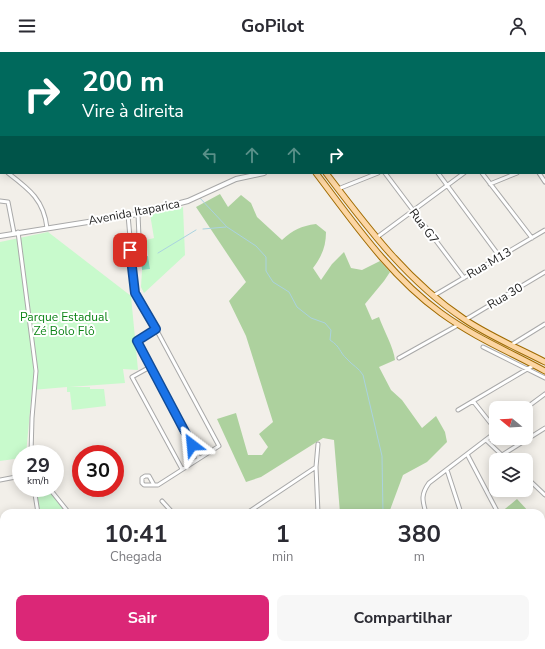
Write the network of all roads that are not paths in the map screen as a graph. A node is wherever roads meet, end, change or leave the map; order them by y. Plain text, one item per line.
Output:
1 (9, 174) edge
2 (259, 174) edge
3 (317, 174) edge
4 (327, 174) edge
5 (376, 174) edge
6 (386, 174) edge
7 (439, 174) edge
8 (463, 174) edge
9 (483, 174) edge
10 (515, 174) edge
11 (490, 184) junction
12 (447, 185) junction
13 (338, 189) junction
14 (0, 201) edge
15 (412, 211) junction
16 (138, 214) junction
17 (128, 215) junction
18 (47, 228) junction
19 (545, 230) edge
20 (16, 232) junction
21 (0, 236) edge
22 (129, 238) junction
23 (139, 238) junction
24 (376, 238) junction
25 (532, 238) junction
26 (130, 250) junction
27 (500, 257) junction
28 (545, 272) edge
29 (464, 278) junction
30 (432, 296) junction
31 (465, 320) junction
32 (545, 324) edge
33 (458, 325) junction
34 (156, 329) junction
35 (511, 345) junction
36 (483, 347) dead end
37 (399, 358) dead end
38 (545, 362) edge
39 (534, 365) junction
40 (150, 367) junction
41 (527, 369) junction
42 (545, 371) edge
43 (545, 378) edge
44 (545, 394) edge
45 (473, 401) junction
46 (533, 403) edge
47 (458, 410) dead end
48 (489, 422) edge
49 (545, 428) edge
50 (489, 437) edge
51 (486, 440) junction
52 (318, 444) dead end
53 (31, 445) edge
54 (500, 453) edge
55 (505, 453) edge
56 (467, 454) junction
57 (200, 458) junction
58 (316, 467) junction
59 (182, 469) junction
60 (448, 470) junction
61 (12, 478) edge
62 (0, 480) edge
63 (533, 483) edge
64 (154, 485) dead end
65 (544, 493) edge
66 (35, 497) edge
67 (56, 497) edge
68 (162, 501) dead end
69 (37, 509) edge
70 (66, 509) edge
71 (169, 509) edge
72 (253, 509) edge
73 (318, 509) edge
74 (425, 509) edge
75 (460, 509) edge
76 (496, 509) edge

1 - 18 street
2 - 16 street, Avenida Itaparica
3 - 33 main road
4 - 13 main road
5 - 13 street
6 - 15 street, Rua G7
7 - 12 street
8 - 12 street
9 - 11 street
10 - 11 street
11 - 25 street
12 - 15 street
12 - 27 street
13 - 24 main road
14 - 20 street
15 - 24 street
15 - 29 street, Rua G7
16 - 17 street, Avenida Itaparica
16 - 23 street
17 - 18 street, Avenida Itaparica
17 - 22 street
18 - 20 street, Avenida Itaparica
19 - 25 street, Rua M13
20 - 21 street, Avenida Itaparica
20 - 53 street
22 - 23 street
22 - 26 street
23 - 26 street
24 - 30 main road
25 - 27 street, Rua M13
26 - 34 street
27 - 29 street, Rua M13
28 - 31 street, Rua 30
29 - 30 street, Rua M13
30 - 31 main road
31 - 35 main road
32 - 35 street
33 - 37 street
33 - 39 main road
34 - 40 street
34 - 57 street
35 - 38 main road
36 - 41 street
39 - 41 street
39 - 42 main road
40 - 57 street
40 - 59 street
41 - 43 street
41 - 45 street
44 - 46 street
45 - 47 street
45 - 48 street
49 - 55 street
50 - 51 street
51 - 54 street
51 - 56 street
52 - 58 street
56 - 60 street
56 - 76 street
57 - 59 street
58 - 72 street
58 - 73 street
59 - 64 street
60 - 74 street
60 - 75 street
61 - 62 street
63 - 65 street
66 - 69 street
67 - 70 street
68 - 71 street

